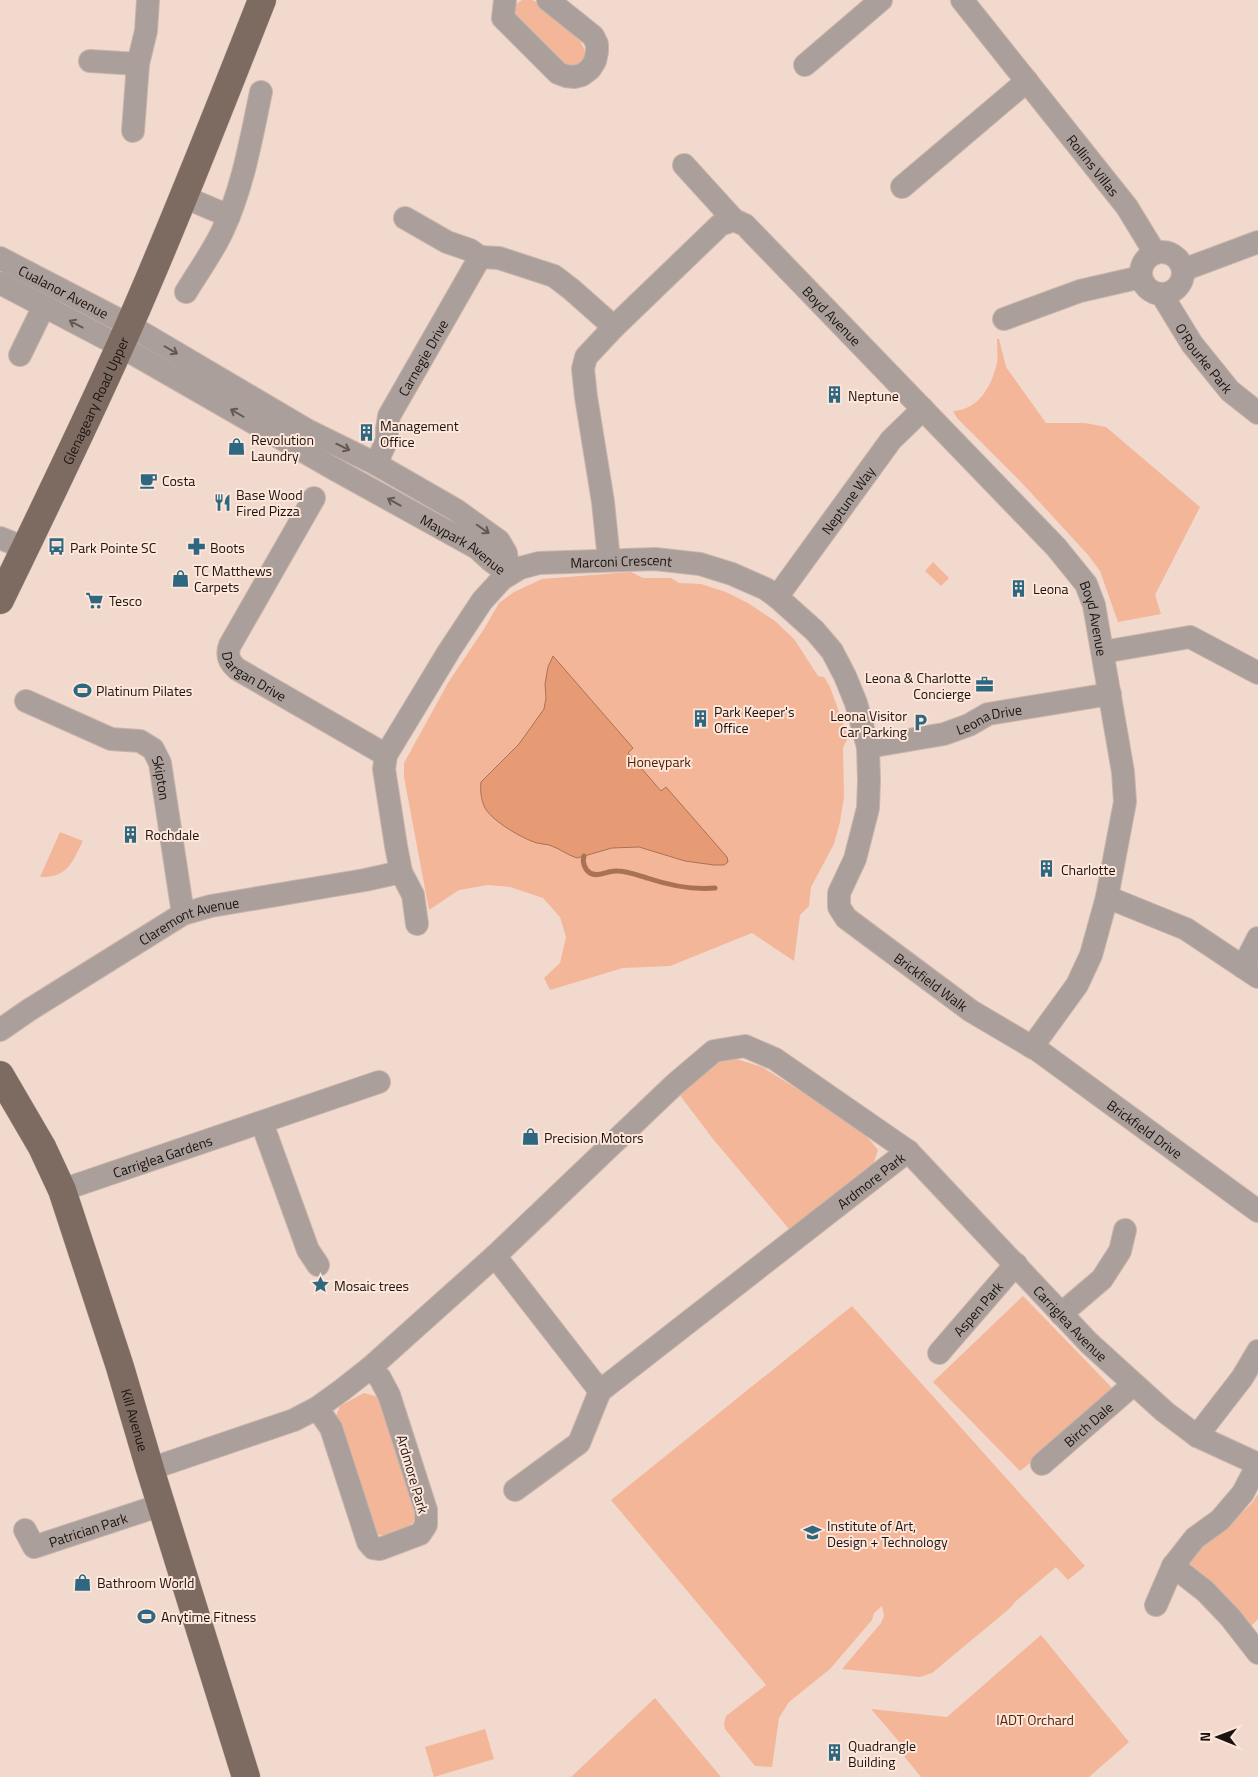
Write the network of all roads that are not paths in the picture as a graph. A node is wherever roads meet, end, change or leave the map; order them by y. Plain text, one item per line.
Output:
1 (148, 0) edge
2 (262, 0) edge
3 (505, 0) edge
4 (548, 0) edge
5 (880, 0) edge
6 (962, 0) edge
7 (90, 61) dead end
8 (138, 64) junction
9 (805, 65) dead end
10 (1028, 81) junction
11 (261, 92) dead end
12 (133, 131) dead end
13 (684, 165) dead end
14 (902, 187) dead end
15 (184, 197) junction
16 (228, 216) junction
17 (405, 218) dead end
18 (734, 220) junction
19 (1258, 242) edge
20 (1154, 253) junction
21 (480, 257) junction
22 (0, 258) edge
23 (1183, 270) junction
24 (1141, 277) junction
25 (0, 282) edge
26 (186, 292) dead end
27 (1162, 295) junction
28 (44, 306) junction
29 (1004, 319) dead end
30 (614, 327) junction
31 (125, 336) junction
32 (20, 354) dead end
33 (923, 409) junction
34 (1258, 413) edge
35 (303, 439) junction
36 (376, 464) junction
37 (314, 498) dead end
38 (0, 538) edge
39 (26, 548) junction
40 (609, 560) junction
41 (509, 574) junction
42 (777, 597) junction
43 (0, 600) edge
44 (1103, 652) junction
45 (1258, 673) edge
46 (1110, 694) junction
47 (26, 701) dead end
48 (868, 747) junction
49 (386, 755) junction
50 (401, 872) junction
51 (1107, 897) junction
52 (840, 907) joint
53 (184, 914) junction
54 (417, 924) dead end
55 (1258, 938) edge
56 (1251, 972) edge
57 (0, 1030) edge
58 (1032, 1047) junction
59 (0, 1075) edge
60 (379, 1082) dead end
61 (262, 1123) junction
62 (908, 1150) junction
63 (62, 1190) junction
64 (1258, 1211) edge
65 (1125, 1230) dead end
66 (495, 1256) junction
67 (1016, 1264) junction
68 (318, 1265) dead end
69 (1061, 1314) junction
70 (1258, 1351) edge
71 (939, 1353) dead end
72 (370, 1368) junction
73 (1134, 1384) junction
74 (600, 1391) junction
75 (317, 1408) junction
76 (1197, 1436) junction
77 (1042, 1464) dead end
78 (1258, 1464) edge
79 (150, 1469) junction
80 (515, 1490) dead end
81 (161, 1505) junction
82 (26, 1530) dead end
83 (1173, 1566) junction
84 (1156, 1605) dead end
85 (1258, 1653) edge
86 (246, 1777) edge

1 - 8 street
2 - 15 main road, Glenageary Road Upper
3 - 4 street
5 - 9 street
6 - 10 street, Rollins Villas
7 - 8 street
8 - 12 street
10 - 14 street
10 - 20 street, Rollins Villas
11 - 16 street
13 - 18 street, Boyd Avenue
15 - 16 street
15 - 31 main road, Glenageary Road Upper
16 - 26 street
17 - 21 street
18 - 30 street
18 - 33 street, Boyd Avenue
19 - 23 street
20 - 23 street
20 - 24 street
21 - 30 street
21 - 36 street, Carnegie Drive
22 - 31 street, Cualanor Avenue
23 - 27 street
24 - 27 street
24 - 29 street
25 - 28 street, Cualanor Avenue
27 - 34 street, O'Rourke Park
31 -> 28 street, Cualanor Avenue
28 - 32 street, Cualanor Avenue
30 - 40 street
31 - 35 street, Maypark Avenue
31 - 39 main road, Glenageary Road Upper
33 - 42 street, Neptune Way
33 - 44 street, Boyd Avenue
35 -> 36 street, Maypark Avenue
41 -> 35 street, Maypark Avenue
36 -> 41 street, Maypark Avenue
37 - 49 street, Dargan Drive
38 - 39 street
39 - 43 main road, Glenageary Road Upper
40 - 41 street, Marconi Crescent
40 - 42 street, Marconi Crescent
41 - 49 street, Marconi Crescent
42 - 48 street, Marconi Crescent
44 - 45 street
44 - 46 street, Boyd Avenue
46 - 48 street, Leona Drive
46 - 51 street, Boyd Avenue
47 - 53 street, Skipton
48 - 52 street, Marconi Crescent
49 - 50 street
50 - 53 street, Claremont Avenue
50 - 54 street
51 - 56 street
51 - 58 street, Boyd Avenue
52 - 58 street, Brickfield Walk
53 - 57 street, Claremont Avenue
55 - 56 street
58 - 64 street, Brickfield Drive
59 - 63 main road, Kill Avenue
60 - 61 street, Carriglea Gardens
61 - 63 street, Carriglea Gardens
61 - 68 street
62 - 66 street, Ardmore Park
62 - 67 street, Carriglea Avenue
62 - 74 street, Ardmore Park
63 - 79 main road, Kill Avenue
65 - 69 street
66 - 72 street, Ardmore Park
66 - 74 street
67 - 69 street, Carriglea Avenue
67 - 71 street, Aspen Park
69 - 73 street, Carriglea Avenue
70 - 76 street
72 - 75 street, Ardmore Park
72 - 75 street, Ardmore Park
73 - 76 street, Carriglea Avenue
73 - 77 street, Birch Dale
74 - 80 street
75 - 79 street, Ardmore Park
76 - 78 street, Carriglea Avenue
78 - 83 street
79 - 81 main road, Kill Avenue
81 - 82 street, Patrician Park
81 - 86 main road, Kill Avenue
83 - 84 street
83 - 85 street

